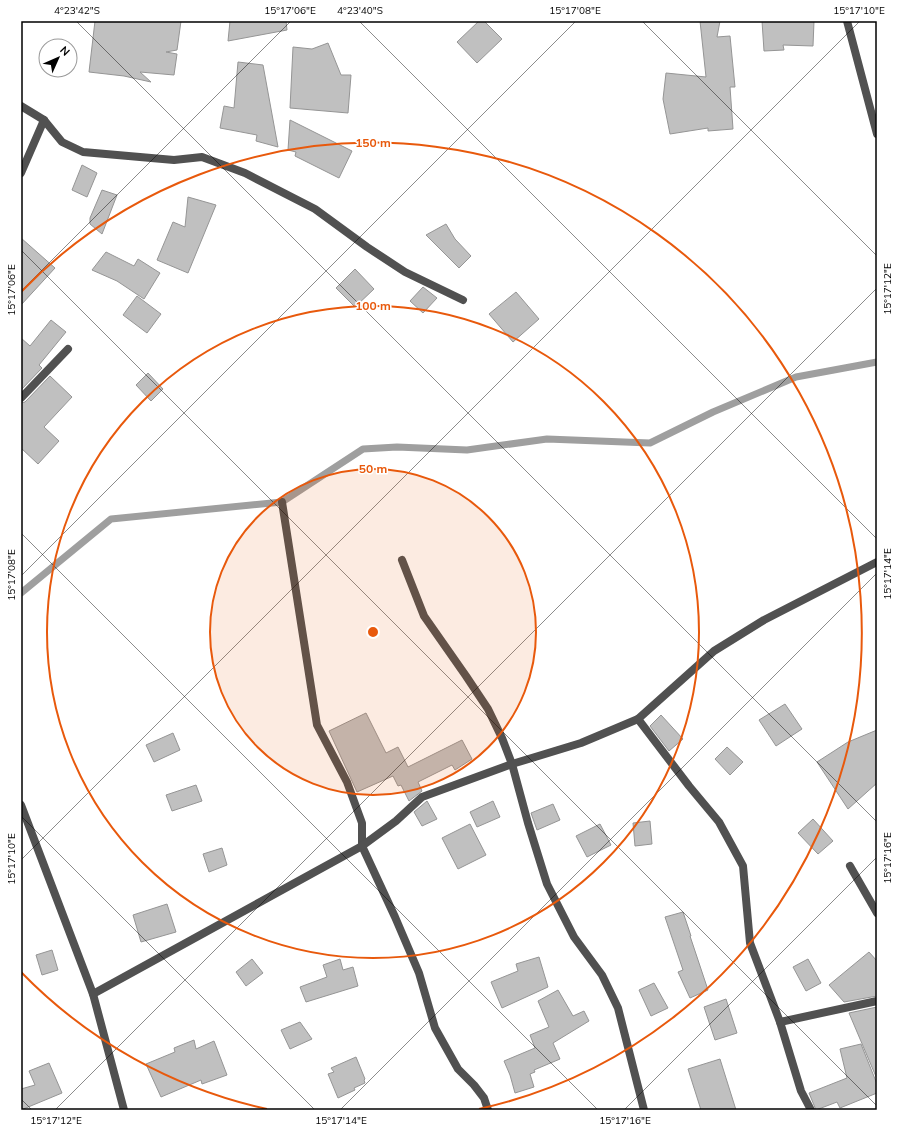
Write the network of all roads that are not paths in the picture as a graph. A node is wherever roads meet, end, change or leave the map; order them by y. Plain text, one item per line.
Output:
1 (847, 21) edge
2 (21, 106) edge
3 (44, 120) junction
4 (877, 134) edge
5 (21, 172) edge
6 (463, 300) dead end
7 (68, 349) dead end
8 (21, 398) edge
9 (282, 502) dead end
10 (402, 560) dead end
11 (877, 562) edge
12 (638, 719) junction
13 (512, 764) junction
14 (21, 805) edge
15 (362, 846) junction
16 (850, 866) dead end
17 (877, 913) edge
18 (93, 994) junction
19 (877, 1001) edge
20 (780, 1022) junction
21 (124, 1110) edge
22 (488, 1110) edge
23 (644, 1110) edge
24 (811, 1110) edge

1 - 4 street
2 - 3 street
3 - 5 street
3 - 6 street
7 - 8 street
9 - 15 street
10 - 13 street
11 - 12 street
12 - 13 street
12 - 20 street
13 - 15 street
13 - 23 street
14 - 18 street
15 - 18 street
15 - 22 street
16 - 17 street
18 - 21 street
19 - 20 street
20 - 24 street

